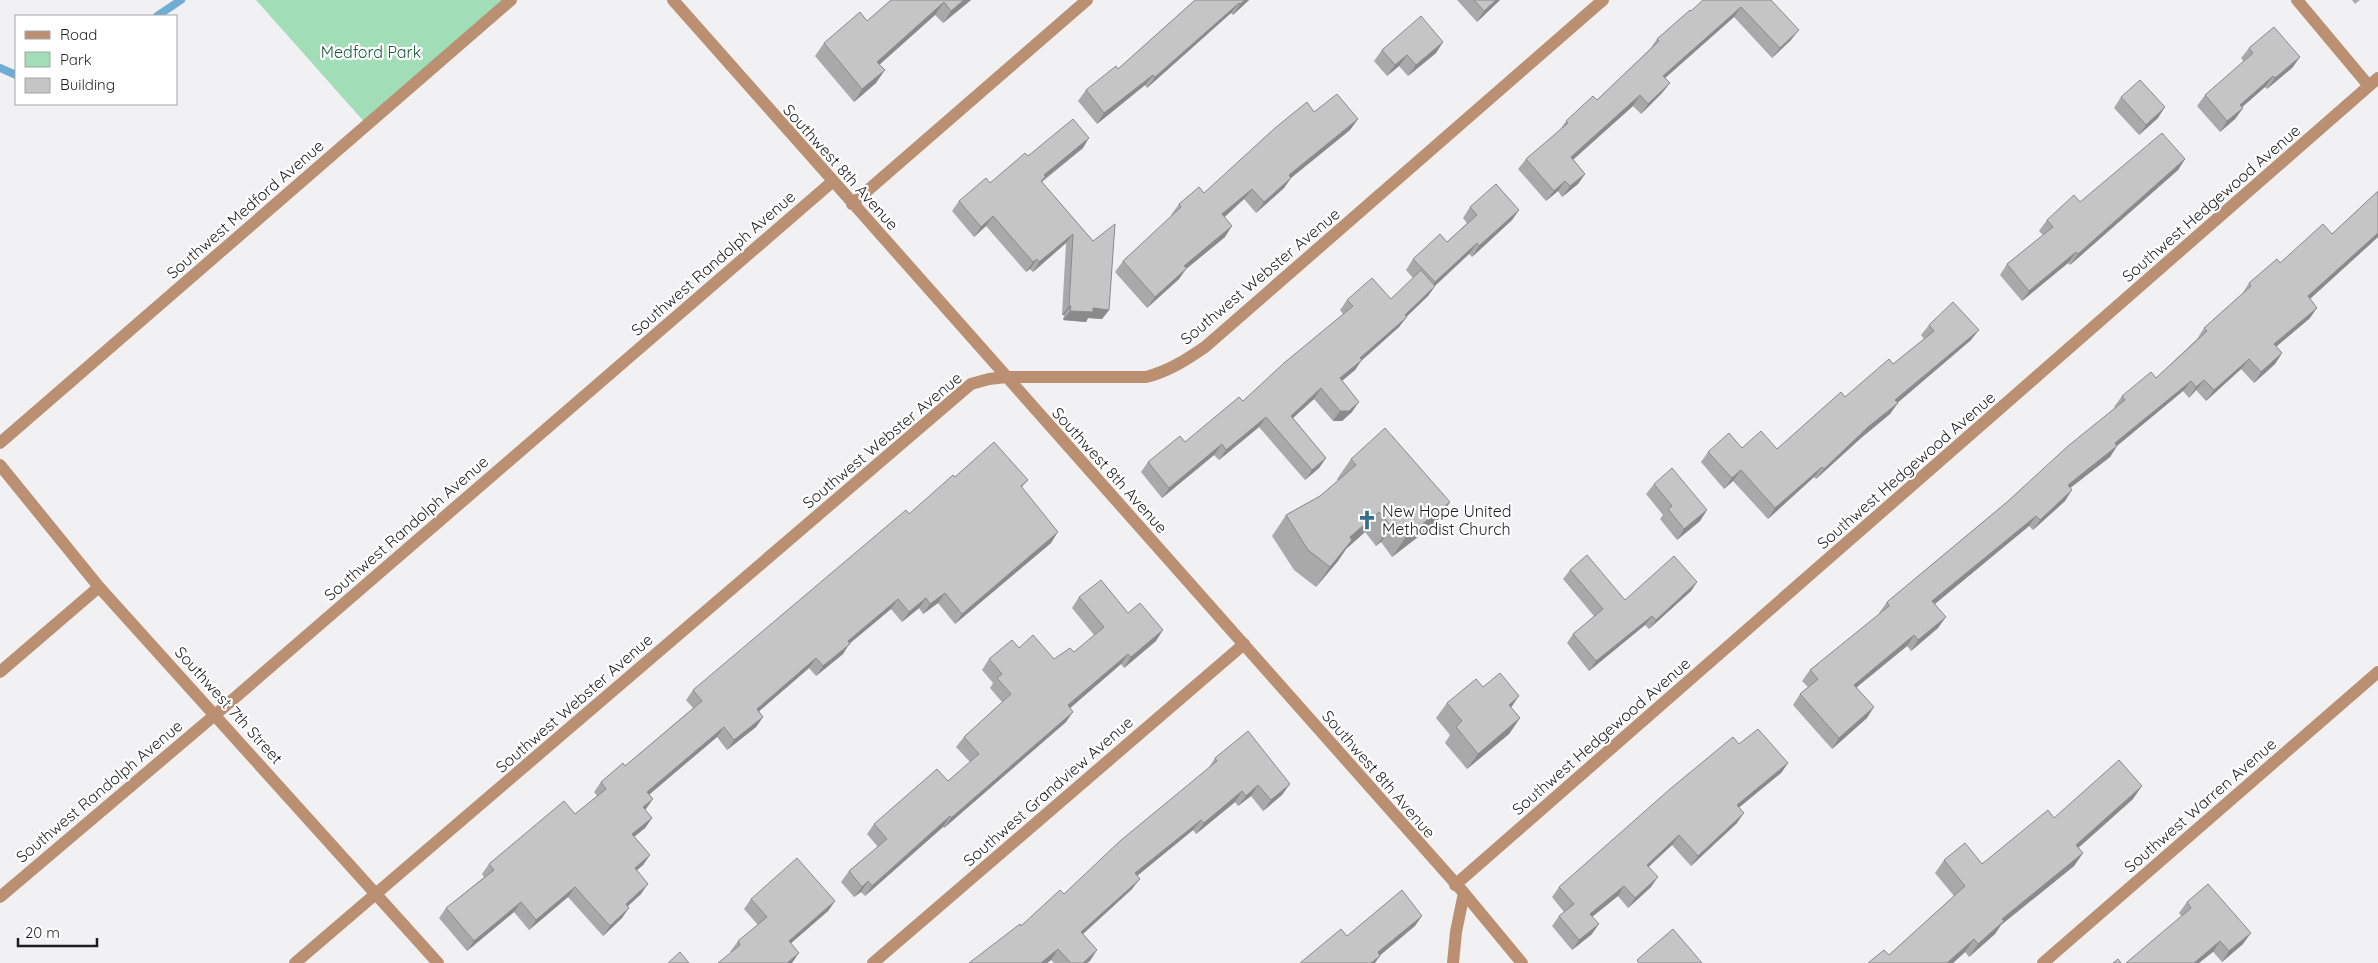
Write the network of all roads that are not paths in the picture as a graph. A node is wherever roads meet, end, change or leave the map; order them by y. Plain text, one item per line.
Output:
1 (511, 0) edge
2 (673, 0) edge
3 (1087, 0) edge
4 (1603, 0) edge
5 (2296, 0) edge
6 (2373, 82) edge
7 (832, 182) junction
8 (852, 204) junction
9 (1006, 377) junction
10 (0, 443) edge
11 (0, 466) edge
12 (99, 587) junction
13 (1244, 644) junction
14 (0, 672) edge
15 (2378, 672) edge
16 (216, 714) junction
17 (1459, 889) junction
18 (376, 895) junction
19 (0, 896) edge
20 (295, 963) edge
21 (438, 963) edge
22 (873, 963) edge
23 (1453, 963) edge
24 (1522, 963) edge
25 (2043, 963) edge

1 - 10 street, Southwest Medford Avenue
2 - 7 street, Southwest 8th Avenue
3 - 8 street
4 - 9 street, Southwest Webster Avenue
5 - 6 street
6 - 17 street, Southwest Hedgewood Avenue
7 - 8 street, Southwest 8th Avenue
7 - 16 street, Southwest Randolph Avenue
8 - 9 street, Southwest 8th Avenue
9 - 13 street, Southwest 8th Avenue
9 - 18 street, Southwest Webster Avenue
11 - 12 street, Southwest 7th Street
12 - 14 street
12 - 16 street, Southwest 7th Street
13 - 17 street, Southwest 8th Avenue
13 - 22 street, Southwest Grandview Avenue
15 - 25 street, Southwest Warren Avenue
16 - 18 street, Southwest 7th Street
16 - 19 street, Southwest Randolph Avenue
17 - 23 street
17 - 24 street, Southwest 8th Avenue
18 - 20 street, Southwest Webster Avenue
18 - 21 street, Southwest 7th Street

